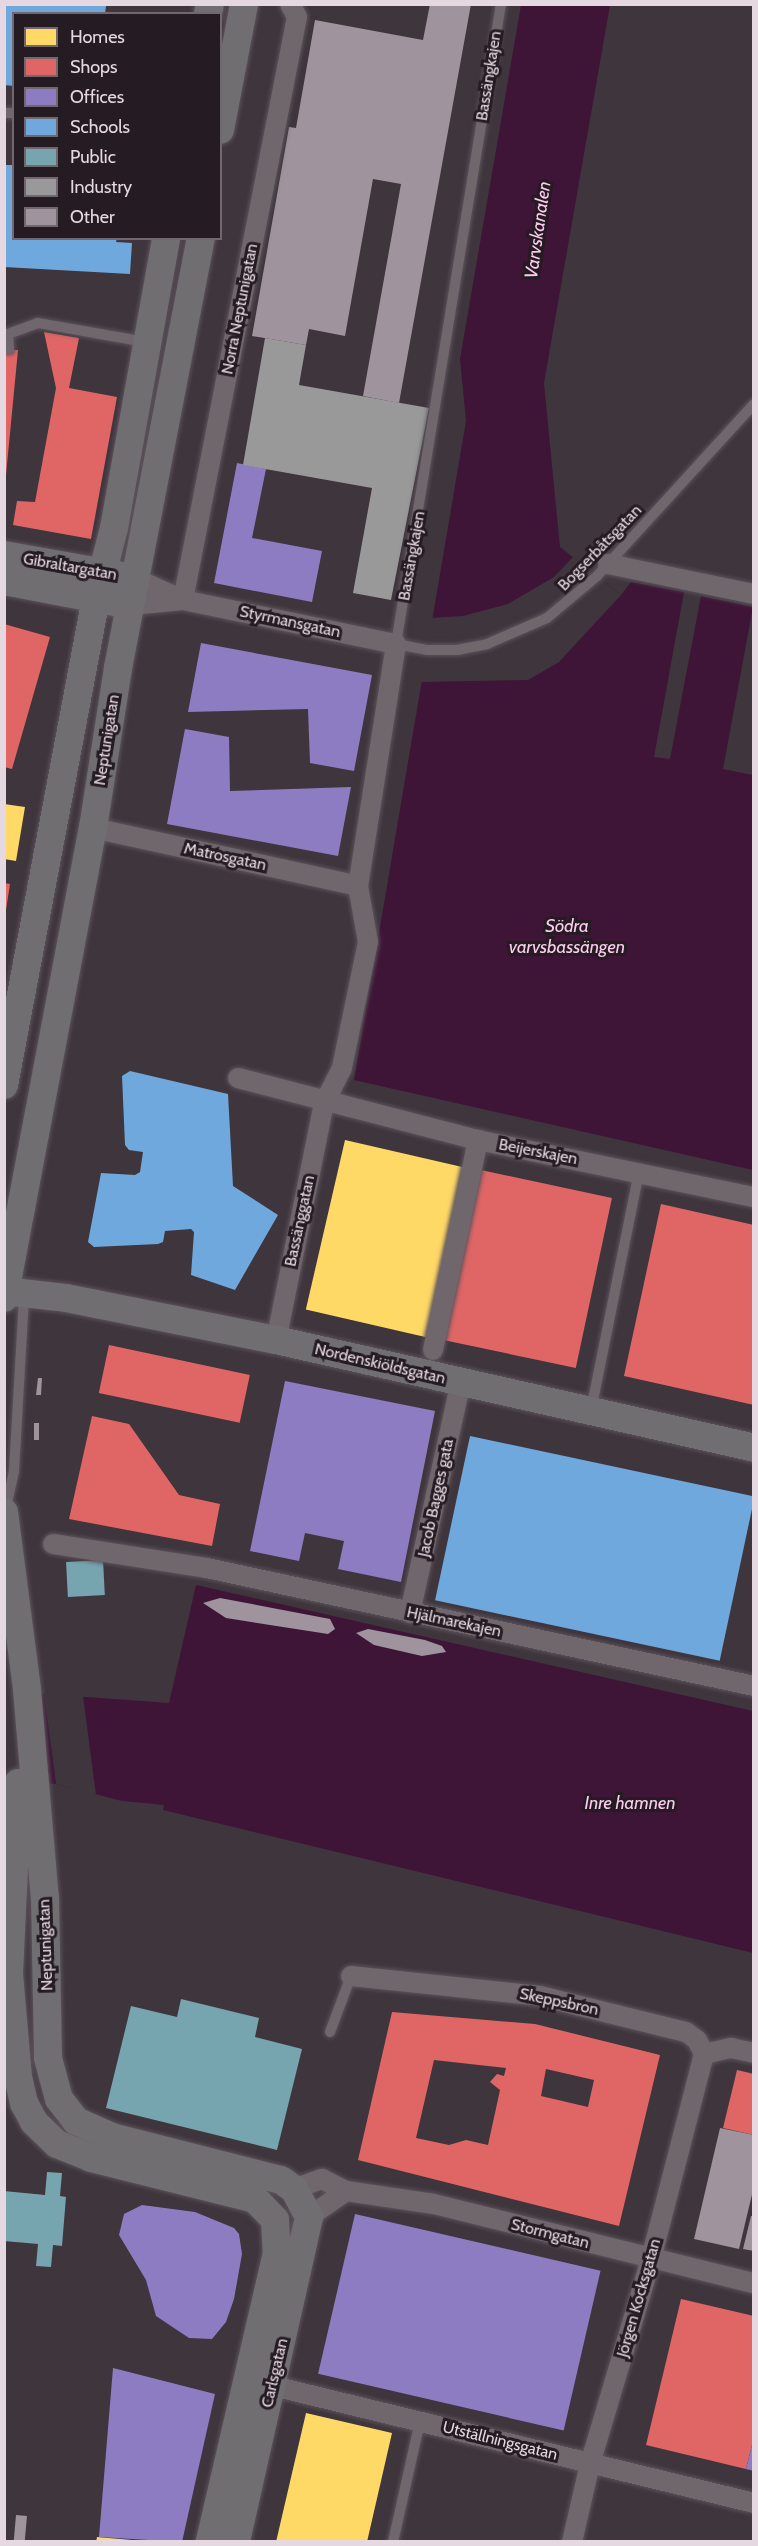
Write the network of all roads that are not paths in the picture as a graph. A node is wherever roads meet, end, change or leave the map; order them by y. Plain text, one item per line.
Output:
1 (244, 4) edge
2 (501, 4) edge
3 (293, 11) edge
4 (222, 120) edge
5 (166, 240) edge
6 (201, 240) edge
7 (7, 334) edge
8 (147, 342) junction
9 (9, 349) dead end
10 (753, 404) edge
11 (4, 555) edge
12 (603, 570) junction
13 (4, 581) edge
14 (100, 586) junction
15 (134, 592) junction
16 (753, 594) edge
17 (183, 600) junction
18 (396, 644) junction
19 (93, 828) junction
20 (358, 886) junction
21 (10, 1026) edge
22 (238, 1078) dead end
23 (4, 1085) edge
24 (324, 1103) junction
25 (478, 1140) junction
26 (639, 1171) junction
27 (753, 1197) edge
28 (10, 1293) edge
29 (276, 1340) junction
30 (433, 1350) dead end
31 (461, 1382) junction
32 (591, 1410) junction
33 (753, 1448) edge
34 (5, 1514) edge
35 (53, 1544) dead end
36 (410, 1613) junction
37 (4, 1631) edge
38 (753, 1686) edge
39 (19, 1690) junction
40 (27, 1782) junction
41 (7, 1961) edge
42 (46, 1963) junction
43 (351, 1976) joint
44 (330, 2032) dead end
45 (753, 2053) edge
46 (704, 2054) junction
47 (346, 2191) junction
48 (303, 2204) junction
49 (269, 2210) joint
50 (651, 2259) junction
51 (753, 2283) edge
52 (260, 2383) junction
53 (420, 2421) junction
54 (590, 2464) junction
55 (753, 2503) edge
56 (210, 2541) edge
57 (236, 2541) edge
58 (393, 2541) edge
59 (572, 2541) edge

1 - 4 street
2 - 18 lane, Bassängkajen
3 - 17 street, Norra Neptunigatan
5 - 8 street
6 - 15 street, Neptunigatan
7 - 8 lane
7 - 9 lane
8 - 14 street
10 - 12 lane, Bogserbåtsgatan
11 - 14 street, Gibraltargatan
12 - 16 street
12 - 18 lane, Bogserbåtsgatan
13 - 14 street, Gibraltargatan
14 - 15 street, Gibraltargatan
14 - 21 street
15 - 17 street, Styrmansgatan
15 - 17 street, Styrmansgatan
15 - 19 street, Neptunigatan
17 - 18 street, Styrmansgatan
18 - 20 street, Bassängkajen
19 - 20 street, Matrosgatan
19 - 28 street, Neptunigatan
20 - 24 street, Bassängkajen
21 - 23 street
22 - 24 street, Beijerskajen
24 - 25 street, Beijerskajen
24 - 29 street, Bassänggatan
25 - 26 street, Beijerskajen
25 - 30 street
26 - 27 street, Beijerskajen
26 - 32 lane
28 - 29 street, Nordenskiöldsgatan
28 - 34 lane, Neptunigatan
29 - 31 street, Nordenskiöldsgatan
31 - 32 street, Nordenskiöldsgatan
31 - 36 street, Jacob Bagges gata
32 - 33 street, Nordenskiöldsgatan
34 - 39 street, Neptunigatan
35 - 36 street, Hjälmarekajen
36 - 38 street, Hjälmarekajen
37 - 39 street, Neptunigatan
39 - 40 street, Neptunigatan
40 - 41 street, Neptunigatan
40 - 42 street, Neptunigatan
41 - 42 street
41 - 49 street, Neptunigatan
42 - 48 street, Neptunigatan
43 - 44 lane
43 - 46 street, Skeppsbron
45 - 46 street
46 - 50 street, Jörgen Kocksgatan
47 - 48 street
47 - 48 street, Stormgatan
47 - 50 street, Stormgatan
48 - 52 street, Carlsgatan
49 - 52 street, Carlsgatan
50 - 51 street, Stormgatan
50 - 54 street, Jörgen Kocksgatan
52 - 53 street, Utställningsgatan
52 - 56 street, Carlsgatan
52 - 57 street, Carlsgatan
53 - 54 street, Utställningsgatan
53 - 58 lane
54 - 55 street, Utställningsgatan
54 - 59 street, Jörgen Kocksgatan

